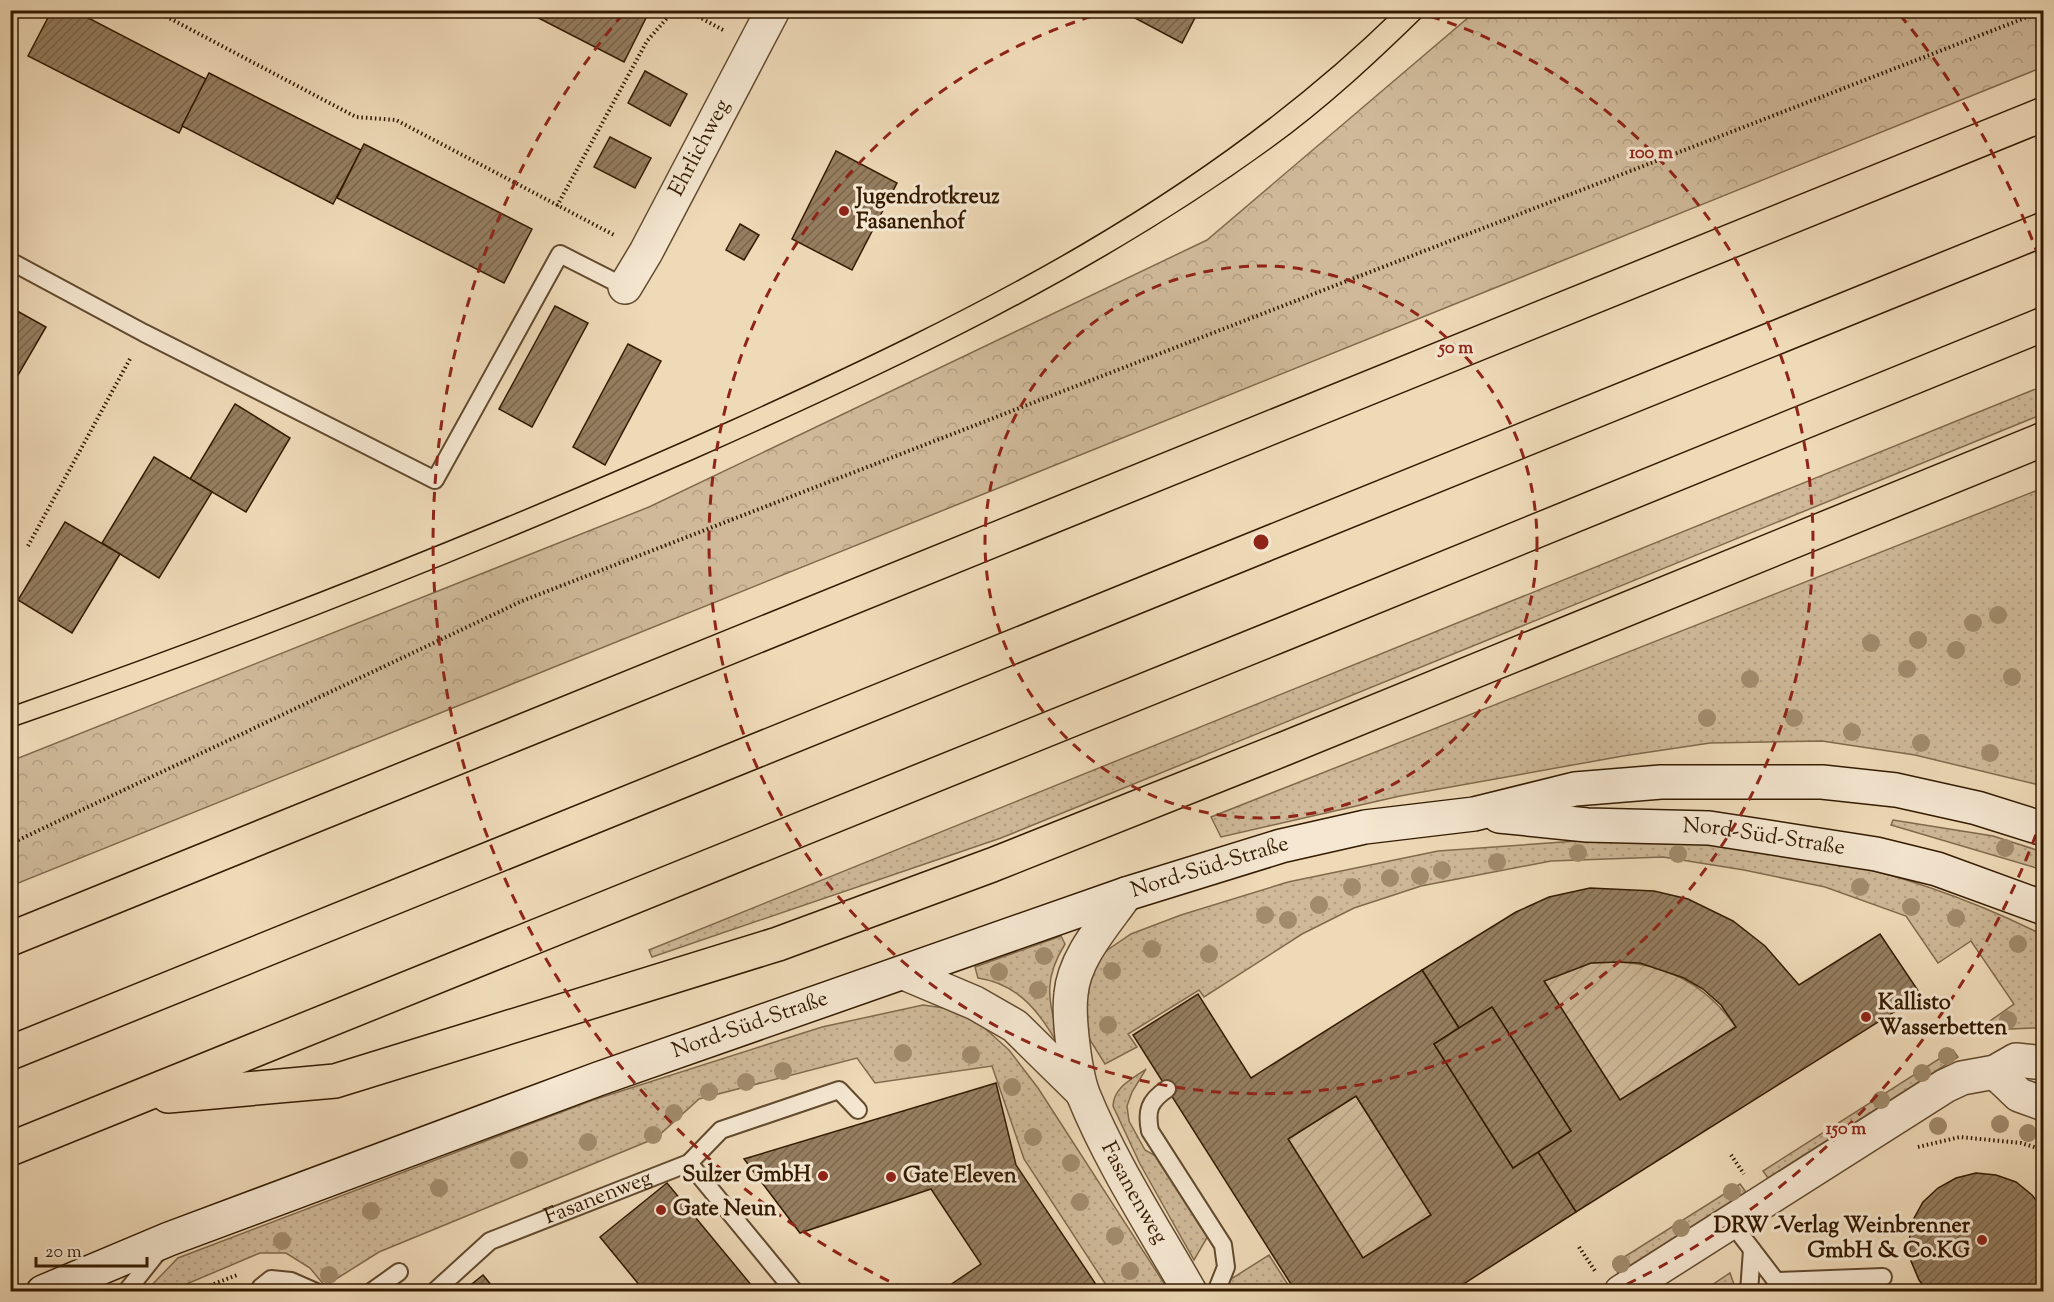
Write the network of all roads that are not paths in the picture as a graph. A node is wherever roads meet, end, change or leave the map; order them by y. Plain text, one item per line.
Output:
1 (772, 10) edge
2 (2043, 114) edge
3 (2043, 229) edge
4 (10, 261) edge
5 (626, 287) joint
6 (2043, 324) edge
7 (2043, 439) edge
8 (1474, 814) junction
9 (2043, 829) edge
10 (1126, 894) junction
11 (2043, 908) edge
12 (10, 939) edge
13 (904, 973) junction
14 (10, 1053) edge
15 (2043, 1063) edge
16 (1995, 1072) junction
17 (1167, 1089) dead end
18 (1082, 1092) junction
19 (133, 1099) junction
20 (2043, 1104) edge
21 (858, 1110) dead end
22 (10, 1149) edge
23 (689, 1163) junction
24 (1731, 1222) junction
25 (169, 1239) junction
26 (1752, 1250) junction
27 (399, 1272) dead end
28 (1882, 1277) dead end
29 (266, 1285) edge
30 (43, 1292) edge
31 (126, 1292) edge
32 (316, 1292) edge
33 (371, 1292) edge
34 (434, 1292) edge
35 (795, 1292) edge
36 (1190, 1292) edge
37 (1216, 1292) edge
38 (1621, 1292) edge
39 (1749, 1292) edge

1 - 5 main road, Ehrlichweg
2 - 12 highway
3 - 14 highway
4 - 5 lane
6 - 19 highway
7 - 19 highway
8 - 9 main road, Nord-Süd-Straße
8 - 10 main road, Nord-Süd-Straße
8 - 11 main road, Nord-Süd-Straße
10 - 13 main road, Nord-Süd-Straße
10 - 18 main road, Fasanenweg
13 - 18 main road, Fasanenweg
13 - 25 main road, Nord-Süd-Straße
15 - 16 main road
16 - 20 main road
16 - 24 main road
17 - 37 lane
18 - 36 main road, Fasanenweg
19 - 22 highway
21 - 23 lane
23 - 34 lane, Fasanenweg
23 - 35 lane
24 - 26 lane
24 - 38 main road
25 - 30 main road, Nord-Süd-Straße
25 - 31 lane
26 - 28 lane
26 - 39 lane
27 - 33 lane
29 - 32 lane

